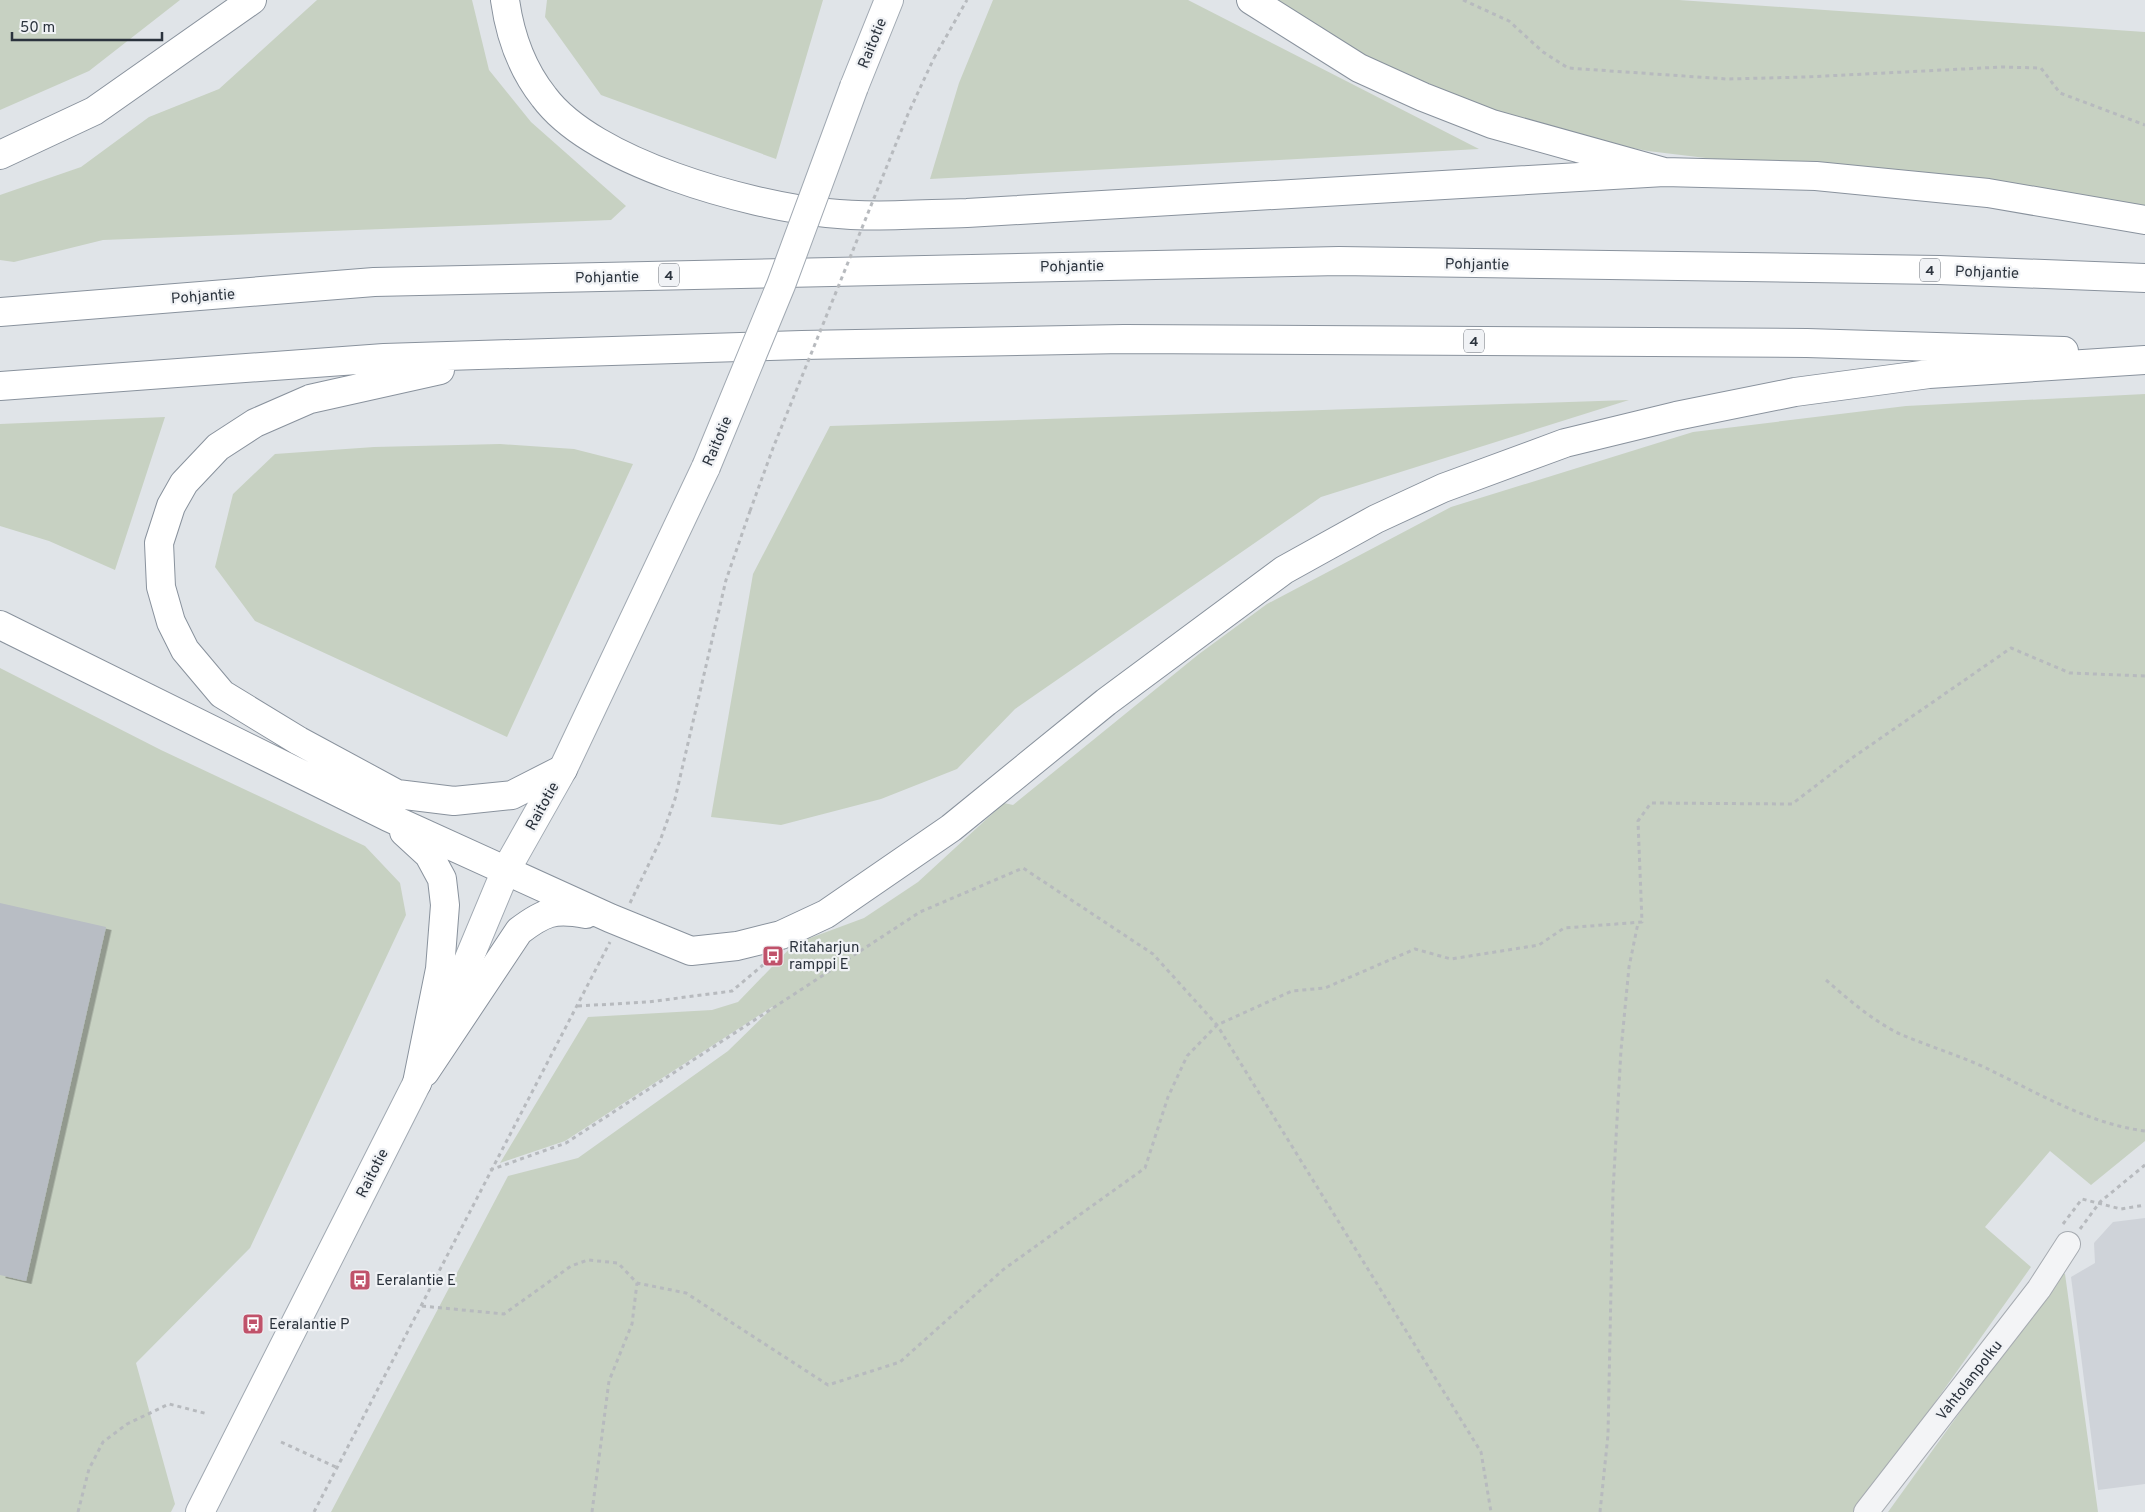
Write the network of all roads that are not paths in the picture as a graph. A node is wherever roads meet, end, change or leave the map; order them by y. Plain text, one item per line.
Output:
1 (252, 0) edge
2 (505, 0) edge
3 (873, 0) edge
4 (889, 0) edge
5 (1251, 0) edge
6 (854, 87) junction
7 (0, 154) edge
8 (1664, 172) junction
9 (2145, 220) edge
10 (2145, 278) edge
11 (0, 312) edge
12 (2145, 353) edge
13 (519, 354) junction
14 (2145, 360) edge
15 (0, 386) edge
16 (0, 625) edge
17 (563, 769) junction
18 (388, 817) junction
19 (506, 870) junction
20 (618, 919) junction
21 (417, 1083) junction
22 (2068, 1244) road end
23 (200, 1512) edge
24 (1866, 1512) edge

1 - 7 main road
2 - 8 main road
3 - 6 main road, Raitotie
4 - 6 main road, Raitotie
5 - 8 main road
6 - 17 main road, Raitotie, bridge
8 - 9 main road
10 - 11 main road, Pohjantie / 4
12 - 13 main road, 4
13 - 15 main road, 4
13 - 17 main road
14 - 20 main road
16 - 18 main road
17 - 19 main road, Raitotie
18 - 19 main road
18 - 21 main road
19 - 20 main road
19 - 21 main road, Raitotie
20 - 21 main road
21 - 23 main road, Raitotie
22 - 24 street, Vahtolanpolku

